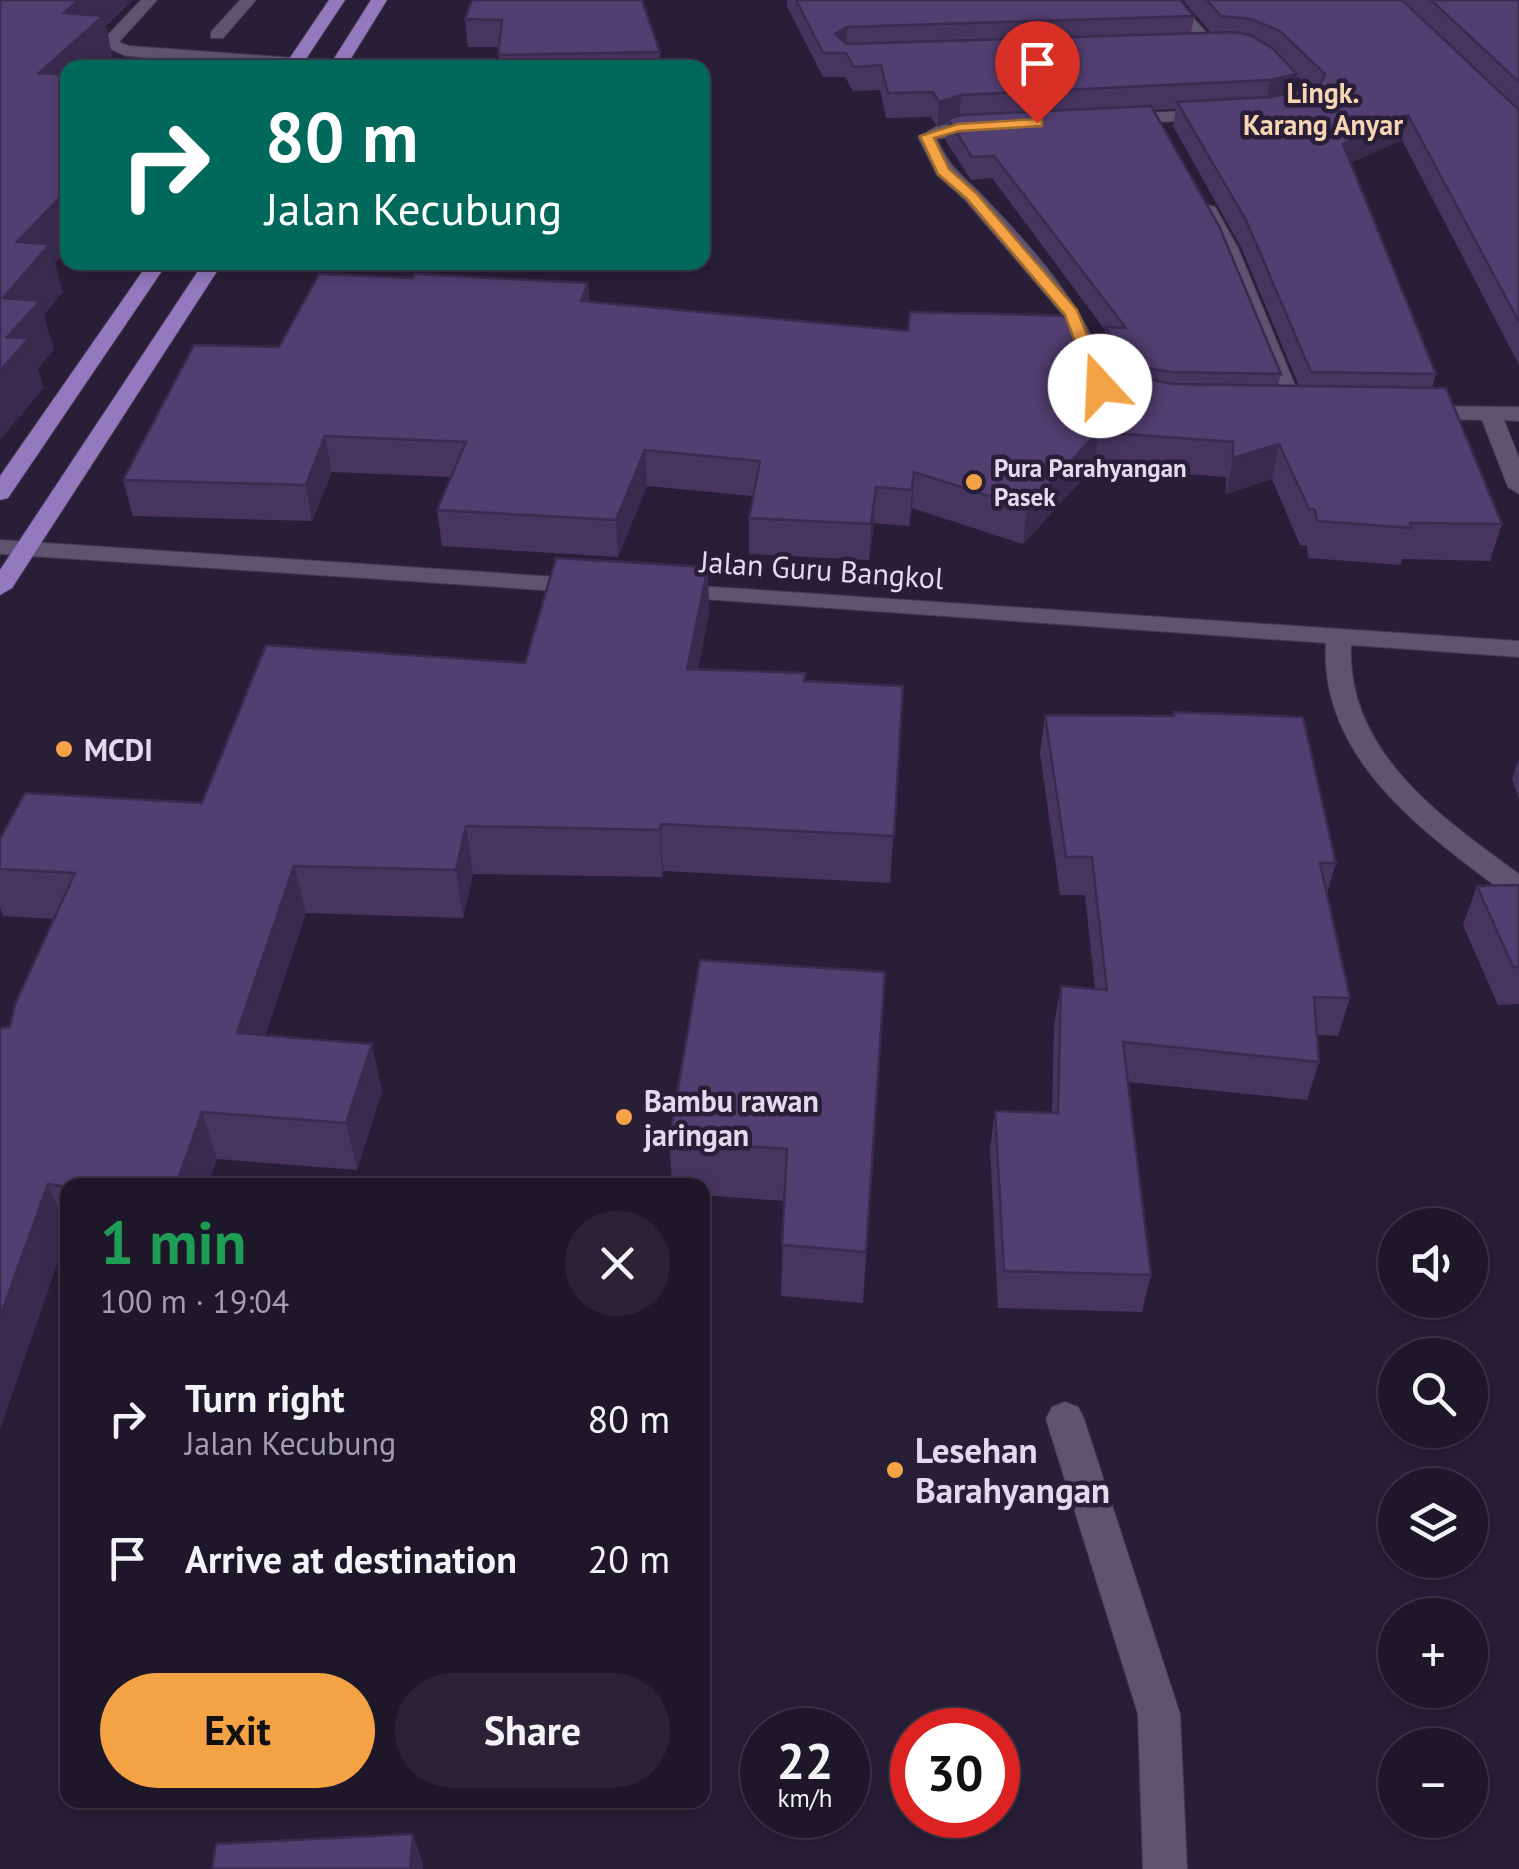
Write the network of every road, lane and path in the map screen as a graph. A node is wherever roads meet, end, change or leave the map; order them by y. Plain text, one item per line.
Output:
1 (149, 0) edge
2 (248, 0) edge
3 (337, 0) edge
4 (379, 0) edge
5 (1170, 0) edge
6 (216, 35) dead end
7 (1210, 48) junction
8 (1232, 48) edge
9 (1192, 49) edge
10 (226, 60) edge
11 (296, 60) edge
12 (340, 60) edge
13 (1229, 114) edge
14 (1096, 120) edge
15 (998, 125) edge
16 (1201, 198) edge
17 (153, 270) edge
18 (209, 270) edge
19 (1096, 369) edge
20 (1295, 412) edge
21 (1393, 412) edge
22 (1490, 413) junction
23 (1519, 414) edge
24 (1519, 487) edge
25 (0, 493) edge
26 (0, 547) edge
27 (29, 548) junction
28 (611, 587) edge
29 (0, 588) edge
30 (650, 590) edge
31 (1340, 637) junction
32 (1519, 649) edge
33 (1519, 890) edge
34 (1065, 1420) dead end
35 (1165, 1869) edge

1 - 10 street
2 - 6 street
3 - 11 main road
4 - 12 main road
5 - 7 street
7 - 8 street
7 - 9 street
13 - 14 street
15 - 19 street
16 - 20 street
17 - 25 main road
18 - 27 main road
21 - 22 street
22 - 23 street
22 - 24 street
26 - 27 street
27 - 28 street
27 - 29 main road
30 - 31 street, Jalan Guru Bangkol
31 - 32 street, Jalan Guru Bangkol
31 - 33 street
34 - 35 street

